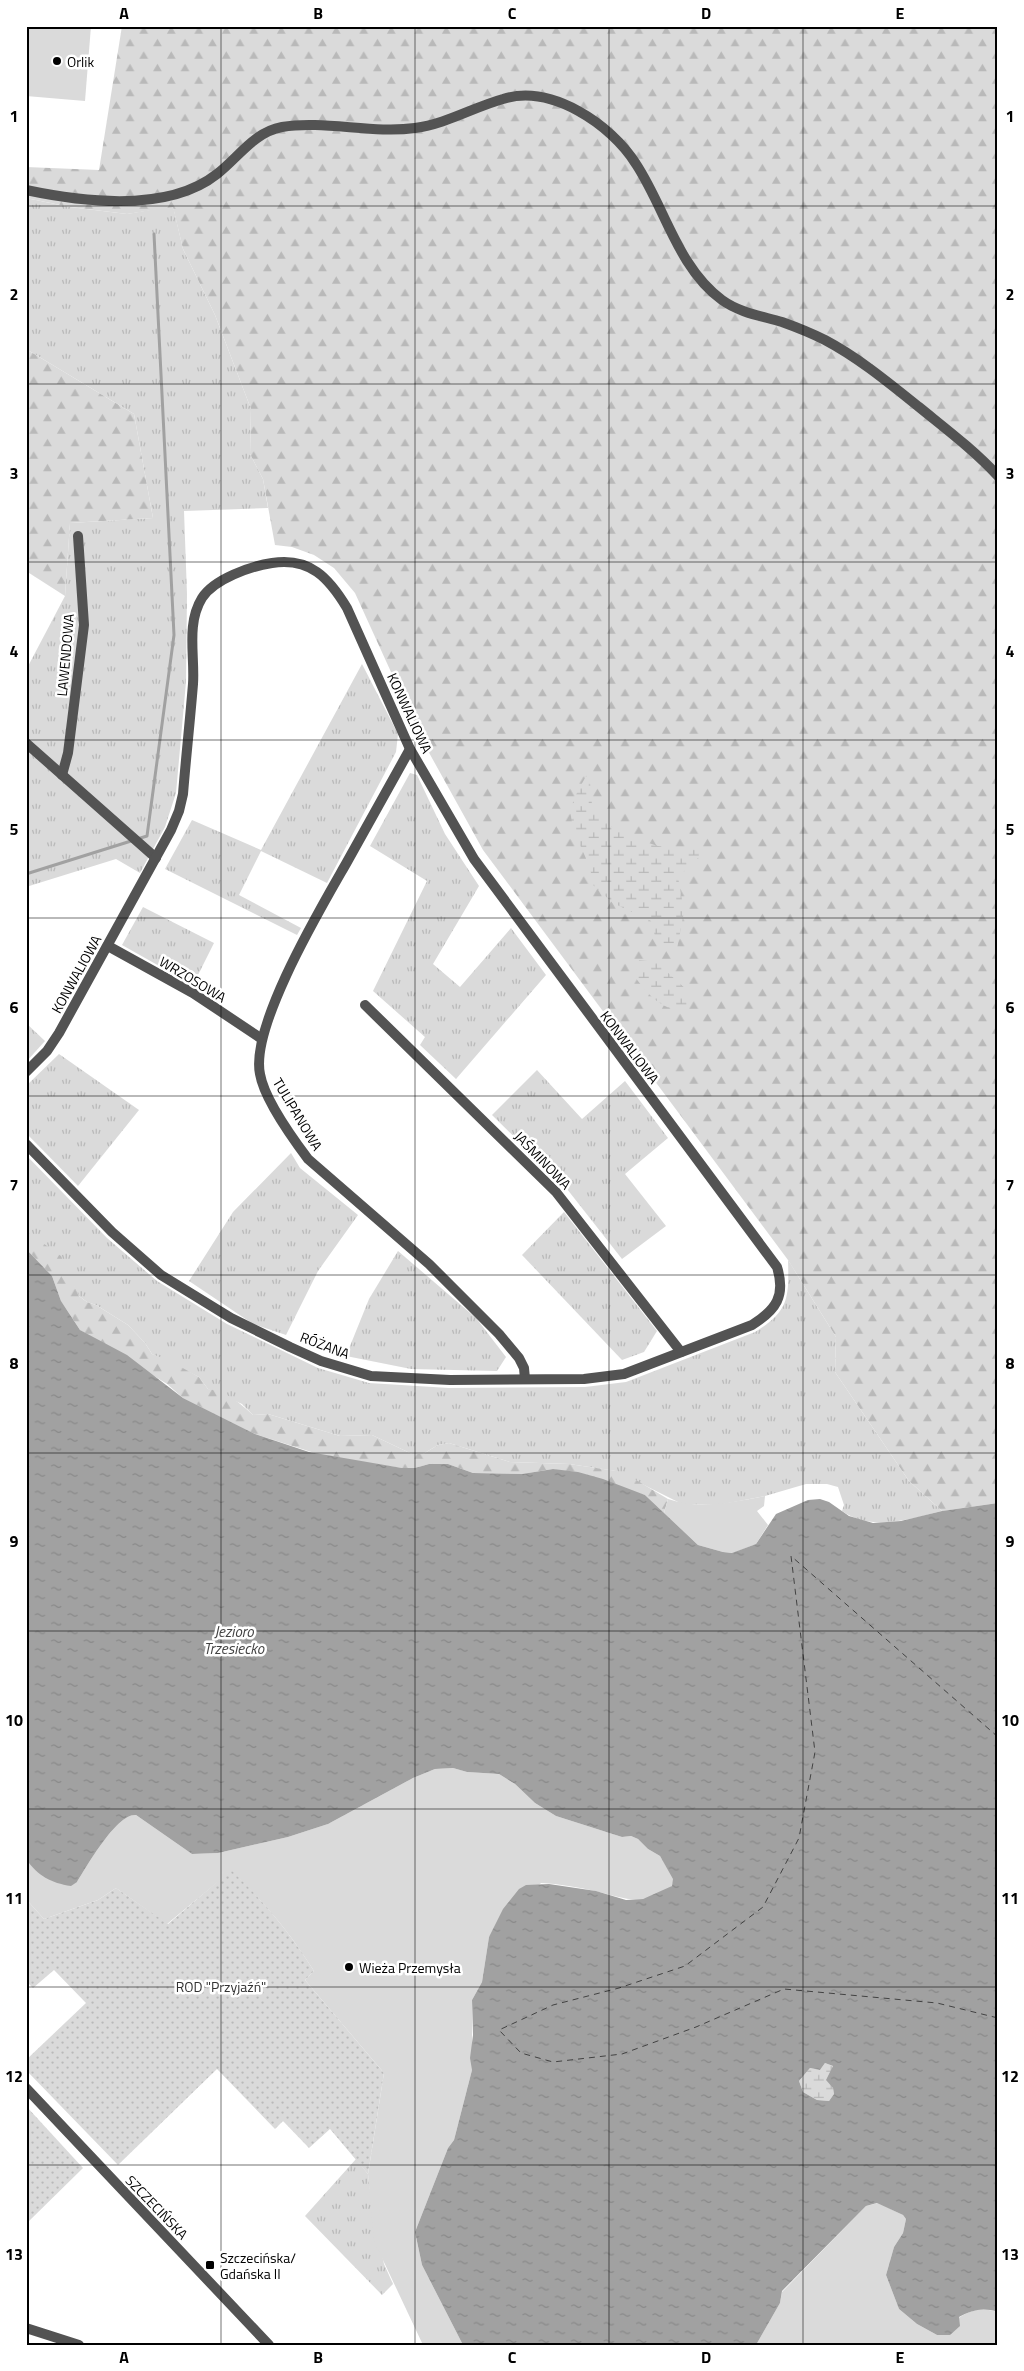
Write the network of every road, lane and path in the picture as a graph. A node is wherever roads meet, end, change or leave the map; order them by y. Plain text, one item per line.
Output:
1 (26, 190) edge
2 (998, 476) edge
3 (78, 536) dead end
4 (26, 743) edge
5 (410, 749) junction
6 (62, 775) junction
7 (156, 858) junction
8 (108, 946) junction
9 (365, 1005) dead end
10 (262, 1039) junction
11 (26, 1072) edge
12 (26, 1144) edge
13 (681, 1352) junction
14 (525, 1378) junction
15 (26, 2088) edge
16 (26, 2328) edge
17 (48, 2340) edge
18 (79, 2345) edge
19 (269, 2345) edge

1 - 2 street
3 - 6 street, LAWENDOWA
4 - 6 street
5 - 7 street, KONWALIOWA
5 - 10 street, TULIPANOWA
5 - 13 street, KONWALIOWA
6 - 7 street
7 - 8 street, KONWALIOWA
8 - 10 street, WRZOSOWA
8 - 11 street, KONWALIOWA
9 - 13 street, JAŚMINOWA
10 - 14 street, TULIPANOWA
12 - 14 street, RÓŻANA
13 - 14 street, RÓŻANA
15 - 19 street, SZCZECIŃSKA
16 - 17 street
17 - 18 street

